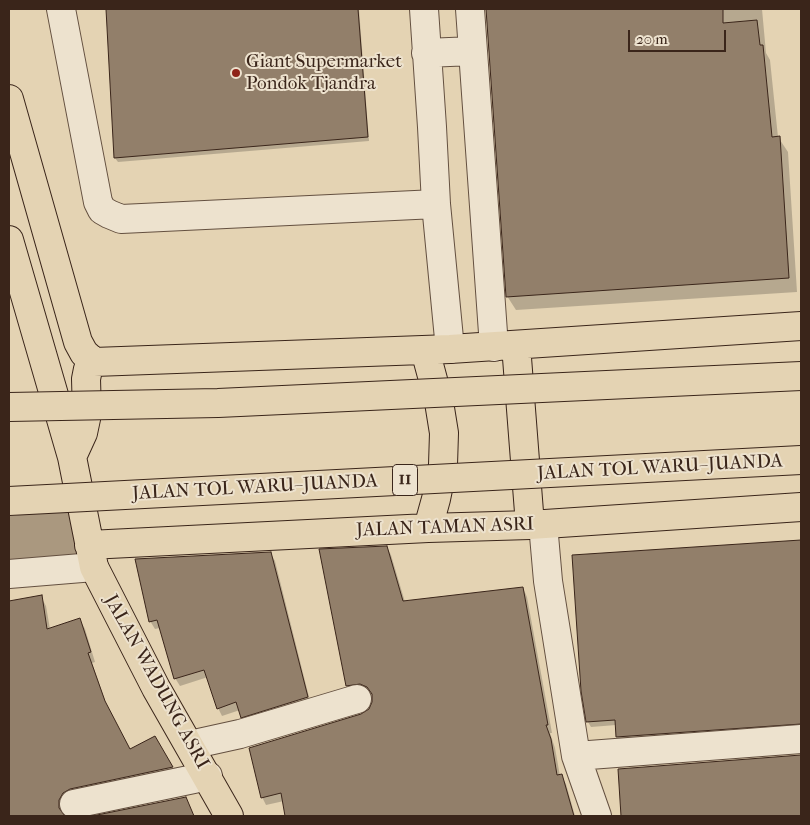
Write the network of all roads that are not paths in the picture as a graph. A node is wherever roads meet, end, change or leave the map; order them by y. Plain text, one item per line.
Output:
1 (61, 9) edge
2 (424, 9) edge
3 (470, 9) edge
4 (473, 51) junction
5 (426, 54) junction
6 (9, 99) edge
7 (436, 204) junction
8 (9, 240) edge
9 (801, 326) edge
10 (512, 346) junction
11 (438, 350) junction
12 (94, 362) junction
13 (801, 376) edge
14 (9, 407) edge
15 (72, 457) junction
16 (801, 460) edge
17 (9, 501) edge
18 (801, 507) edge
19 (537, 525) junction
20 (428, 528) junction
21 (92, 556) junction
22 (9, 574) edge
23 (356, 699) dead end
24 (801, 739) edge
25 (190, 745) junction
26 (576, 756) junction
27 (208, 776) junction
28 (74, 804) dead end
29 (229, 816) edge
30 (597, 816) edge

1 - 7 street
2 - 5 street
3 - 4 street
4 - 5 street
4 - 10 street
5 - 7 street
6 - 12 main road
7 - 11 street
8 - 15 main road, JALAN WADUNG ASRI
9 - 10 main road
10 - 11 main road
10 - 19 main road
11 - 12 main road
11 - 20 main road
12 - 15 main road
13 - 14 main road, bridge
15 - 21 main road, JALAN WADUNG ASRI
16 - 17 main road, JALAN TOL WARU–JUANDA / 11, bridge
18 - 19 main road, JALAN TAMAN ASRI
19 - 20 main road, JALAN TAMAN ASRI
19 - 26 street
20 - 21 main road, JALAN TAMAN ASRI
21 - 22 street
21 - 25 main road, JALAN WADUNG ASRI
23 - 25 street
24 - 26 street
25 - 27 main road, JALAN WADUNG ASRI
26 - 30 street
27 - 28 street
27 - 29 main road, JALAN WADUNG ASRI

